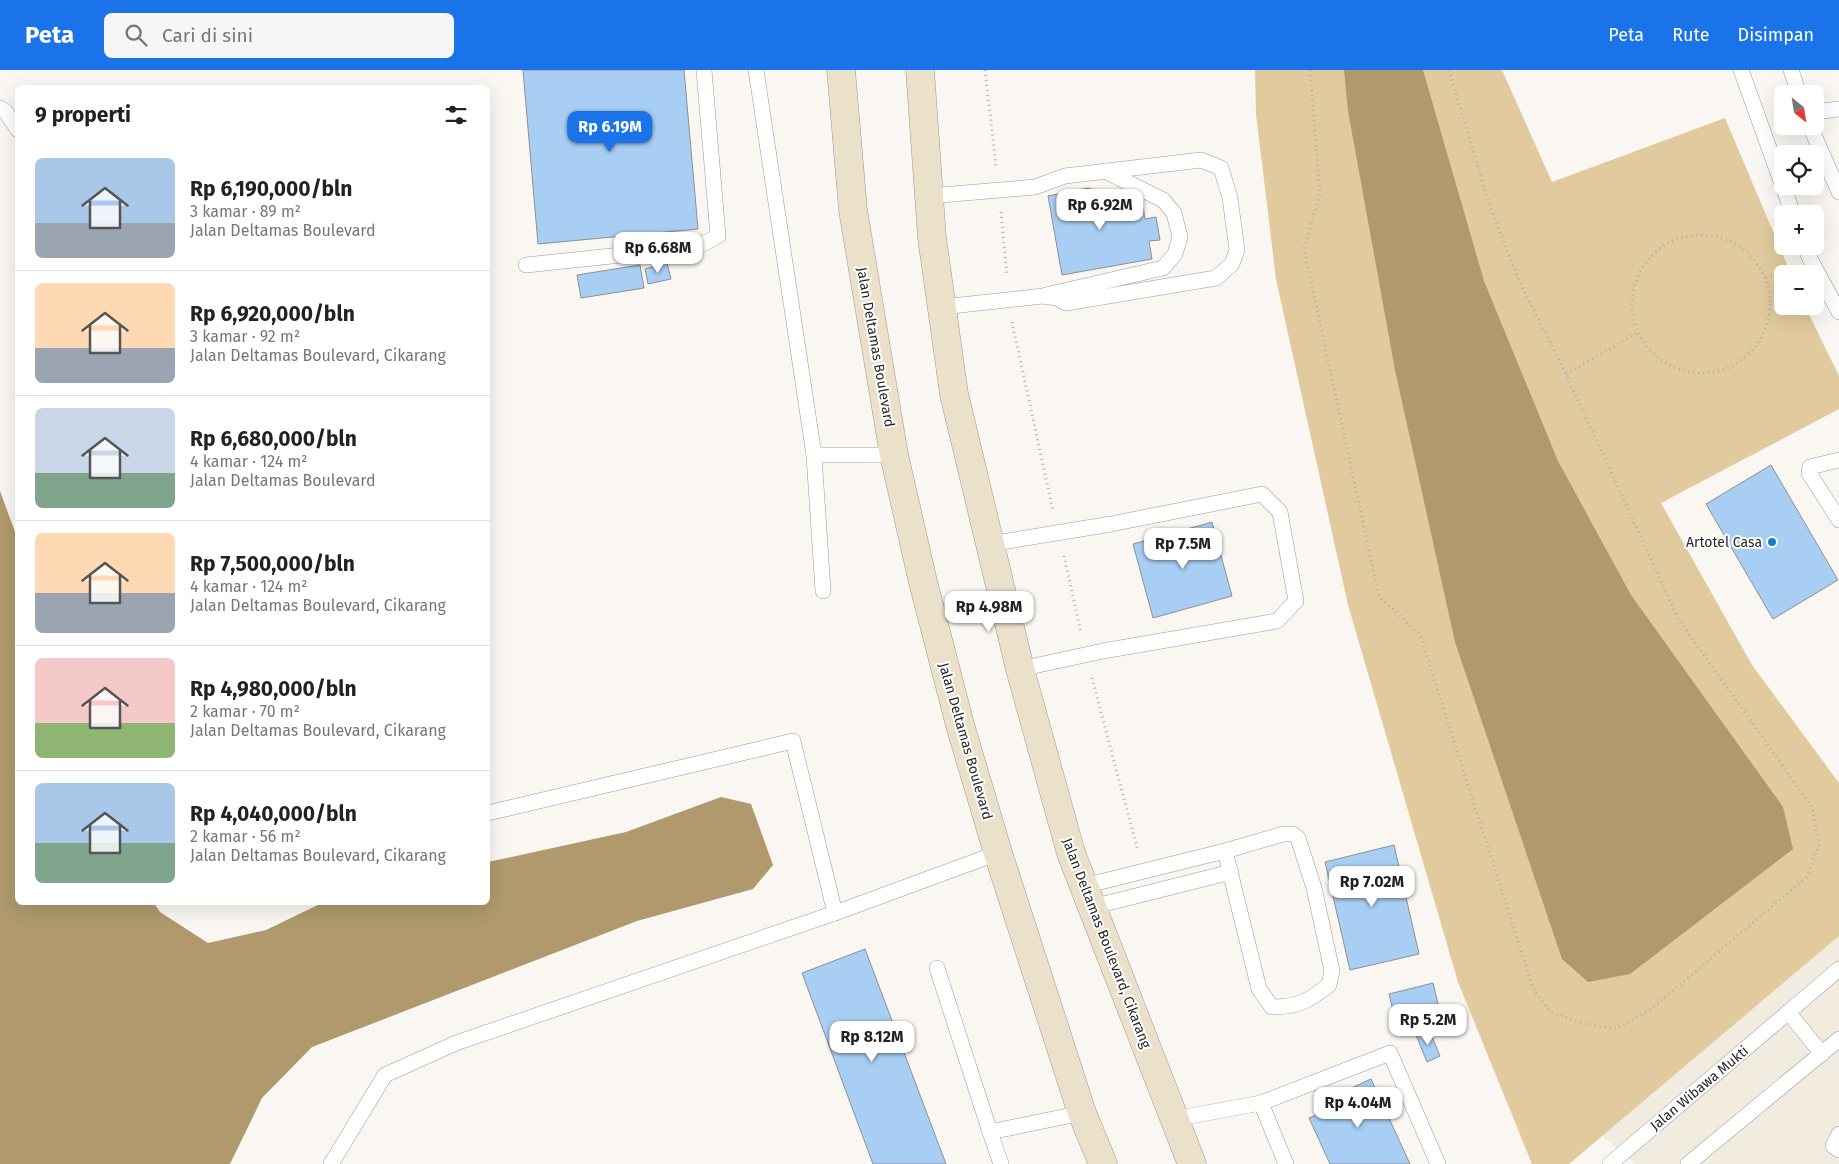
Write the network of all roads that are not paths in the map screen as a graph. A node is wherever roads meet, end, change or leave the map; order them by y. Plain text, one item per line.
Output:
1 (704, 70) edge
2 (756, 70) edge
3 (841, 70) edge
4 (920, 70) edge
5 (1740, 70) edge
6 (1791, 70) edge
7 (1796, 85) edge
8 (0, 108) edge
9 (1839, 109) edge
10 (1824, 111) edge
11 (15, 126) edge
12 (1814, 135) edge
13 (1774, 161) edge
14 (1105, 170) junction
15 (1839, 192) edge
16 (929, 196) junction
17 (1808, 255) edge
18 (526, 265) dead end
19 (1042, 296) junction
20 (942, 307) junction
21 (1839, 312) edge
22 (894, 454) junction
23 (814, 455) junction
24 (1839, 460) edge
25 (1839, 520) edge
26 (990, 544) junction
27 (823, 591) dead end
28 (1020, 669) junction
29 (490, 813) edge
30 (1224, 851) junction
31 (998, 854) junction
32 (1231, 872) junction
33 (1088, 896) junction
34 (834, 913) junction
35 (937, 968) dead end
36 (1839, 969) edge
37 (1788, 1012) junction
38 (1839, 1038) edge
39 (1822, 1054) junction
40 (1260, 1103) junction
41 (1082, 1112) junction
42 (1174, 1119) junction
43 (990, 1132) junction
44 (1839, 1134) edge
45 (1839, 1150) edge
46 (331, 1164) edge
47 (1001, 1164) edge
48 (1103, 1164) edge
49 (1192, 1164) edge
50 (1286, 1164) edge
51 (1438, 1164) edge
52 (1610, 1164) edge
53 (1688, 1164) edge

1 - 18 lane
2 - 23 lane
3 - 22 street, Jalan Deltamas Boulevard
4 - 16 street, Jalan Deltamas Boulevard, Cikarang
5 - 13 lane
6 - 7 lane
8 - 11 lane
9 - 10 lane
12 - 15 lane
14 - 16 lane
14 - 19 lane
14 - 19 lane
16 - 20 street, Jalan Deltamas Boulevard, Cikarang
17 - 21 lane
19 - 20 lane
20 - 26 street, Jalan Deltamas Boulevard, Cikarang
22 - 23 lane
22 - 31 street, Jalan Deltamas Boulevard
23 - 27 lane
24 - 25 lane
26 - 28 street, Jalan Deltamas Boulevard, Cikarang
26 - 28 lane
28 - 33 street, Jalan Deltamas Boulevard, Cikarang
29 - 34 lane
30 - 32 lane
30 - 32 lane
30 - 33 lane
31 - 34 lane
31 - 41 street, Jalan Deltamas Boulevard
32 - 33 lane
33 - 42 street, Jalan Deltamas Boulevard, Cikarang
34 - 46 lane
35 - 43 lane
36 - 37 lane, Jalan Wibawa Mukti
37 - 39 lane
37 - 52 lane, Jalan Wibawa Mukti
38 - 39 lane
39 - 53 lane
40 - 42 lane
40 - 50 lane
40 - 51 lane
41 - 43 lane
41 - 48 street, Jalan Deltamas Boulevard
42 - 49 street, Jalan Deltamas Boulevard, Cikarang
43 - 47 lane
44 - 45 lane

